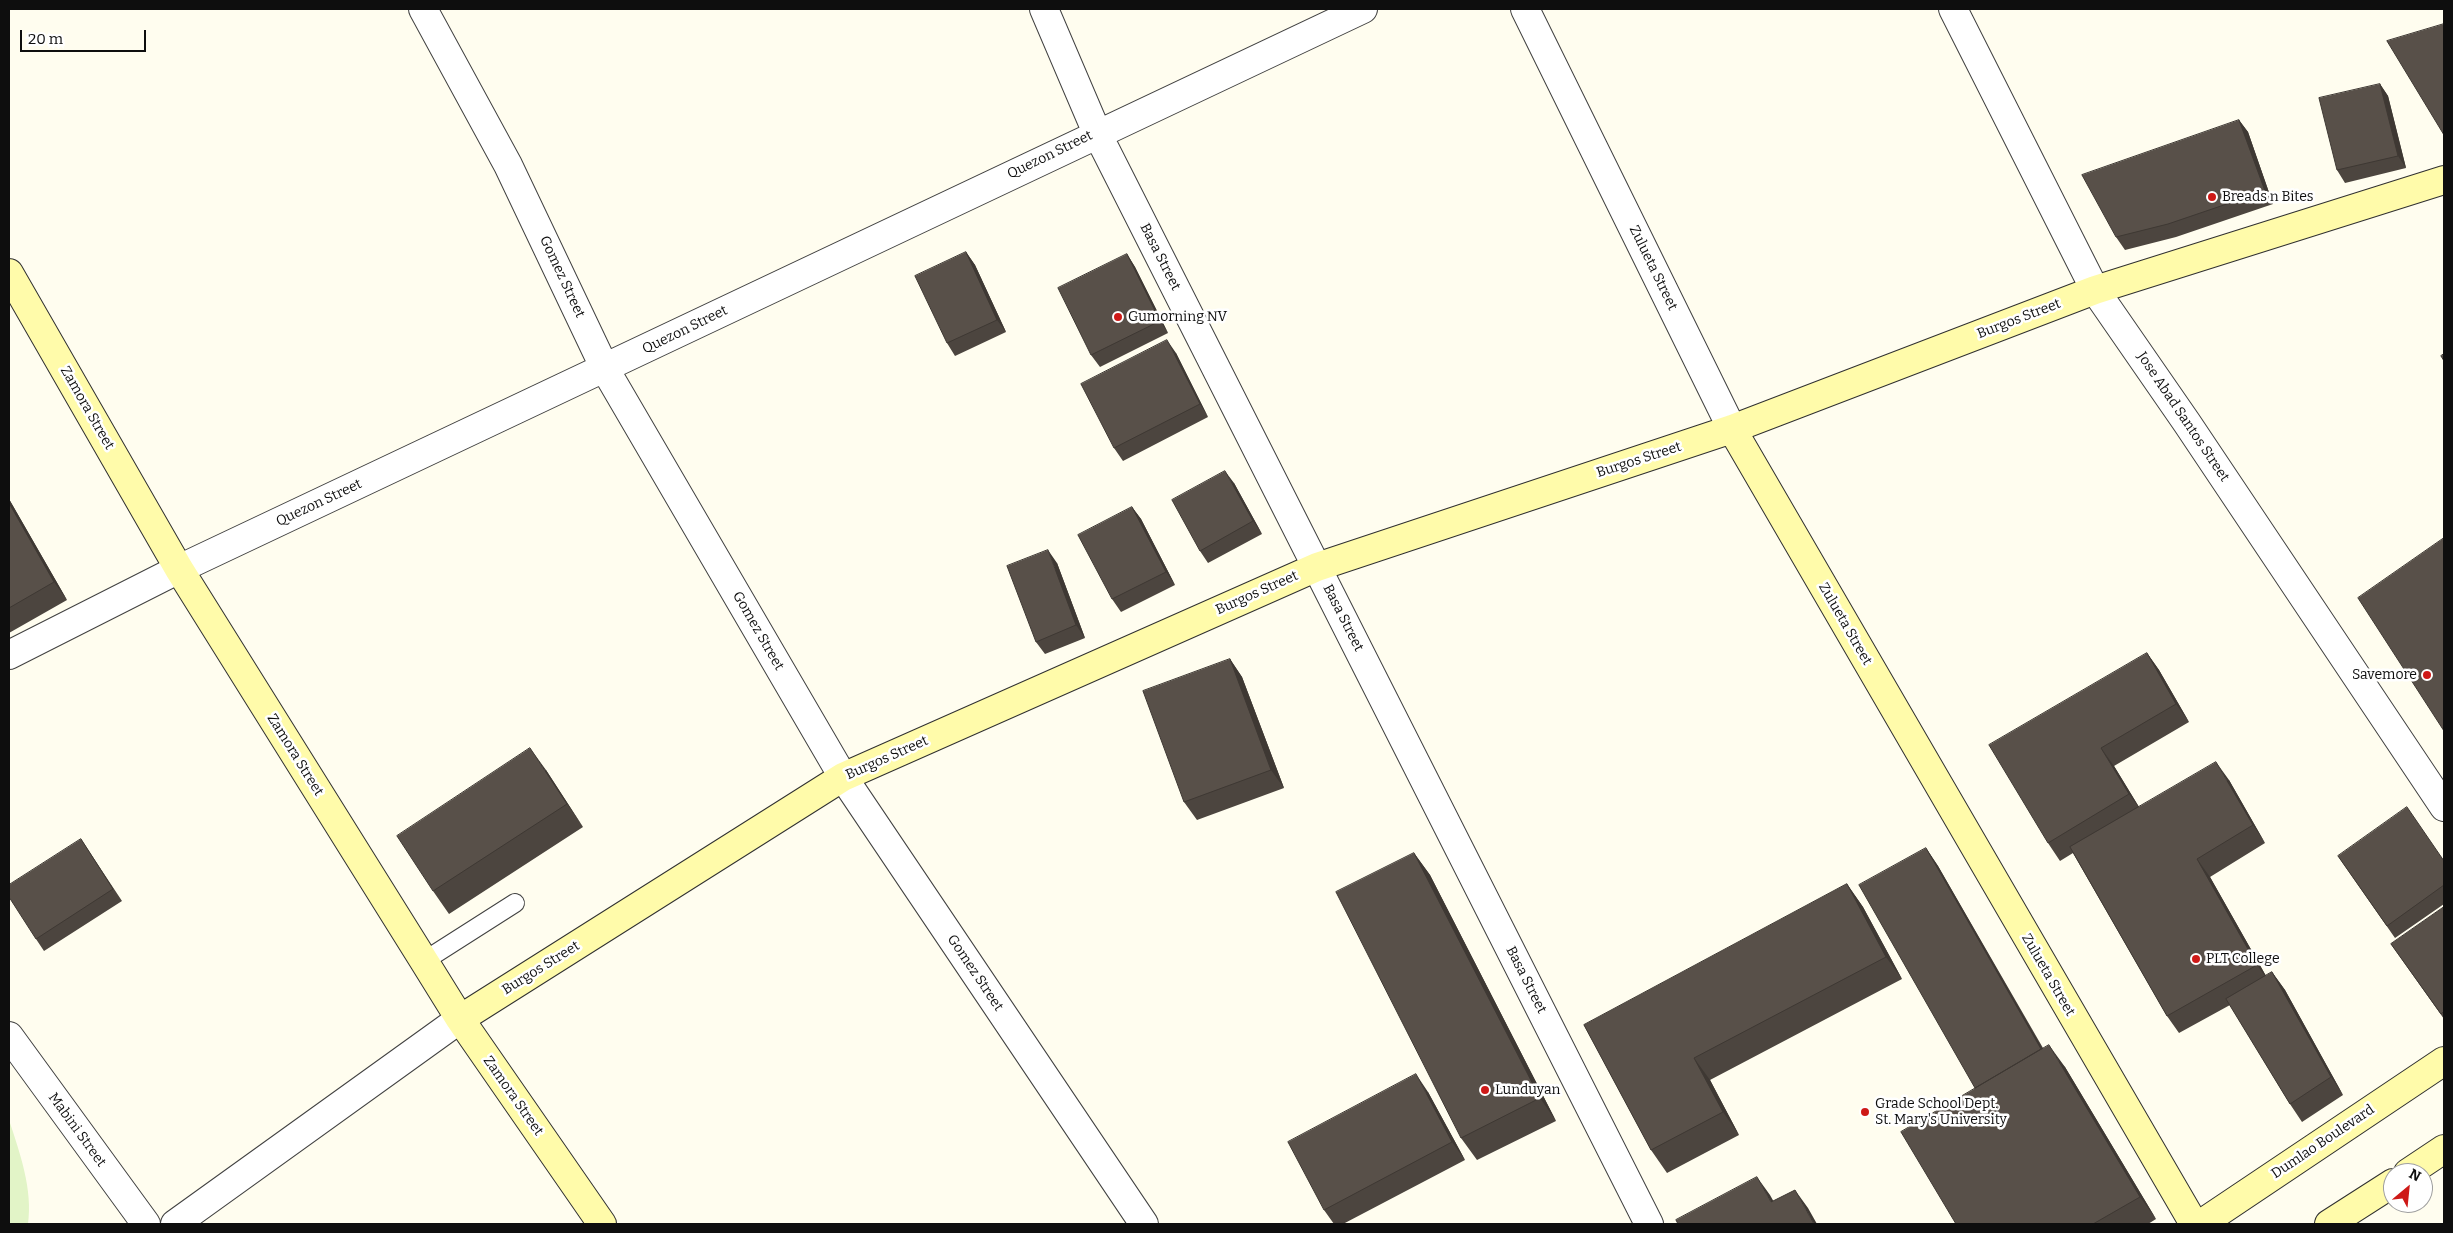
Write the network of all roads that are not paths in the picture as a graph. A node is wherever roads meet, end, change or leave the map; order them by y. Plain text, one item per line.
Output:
1 (423, 9) edge
2 (1044, 9) edge
3 (1363, 9) edge
4 (1525, 9) edge
5 (1953, 9) edge
6 (1096, 133) junction
7 (2444, 180) edge
8 (9, 273) edge
9 (2095, 290) junction
10 (605, 369) junction
11 (1732, 429) junction
12 (1317, 567) junction
13 (179, 569) junction
14 (9, 655) edge
15 (843, 777) junction
16 (2444, 807) edge
17 (515, 902) dead end
18 (424, 961) junction
19 (460, 1019) junction
20 (9, 1036) edge
21 (2444, 1061) edge
22 (2444, 1149) edge
23 (2423, 1163) edge
24 (2383, 1189) edge
25 (146, 1224) edge
26 (175, 1224) edge
27 (602, 1224) edge
28 (1144, 1224) edge
29 (1649, 1224) edge
30 (2194, 1224) edge
31 (2201, 1224) edge
32 (2329, 1224) edge

1 - 10 street, Gomez Street
2 - 6 street, Basa Street
3 - 6 street, Quezon Street
4 - 11 street, Zulueta Street
5 - 9 street, Jose Abad Santos Street
6 - 10 street, Quezon Street
6 - 12 street, Basa Street
7 - 9 street, Burgos Street
8 - 13 street, Zamora Street
9 - 11 street, Burgos Street
9 - 16 street, Jose Abad Santos Street
10 - 13 street, Quezon Street
10 - 15 street, Gomez Street
11 - 12 street, Burgos Street
11 - 30 street, Zulueta Street
12 - 15 street, Burgos Street
12 - 29 street, Basa Street
13 - 14 street, Quezon Street
13 - 18 street, Zamora Street
15 - 19 street, Burgos Street
15 - 28 street, Gomez Street
17 - 18 lane
18 - 19 street, Zamora Street
19 - 26 street, Burgos Street
19 - 27 street, Zamora Street
20 - 25 street, Mabini Street
21 - 31 street, Dumlao Boulevard
22 - 23 street
24 - 32 street

